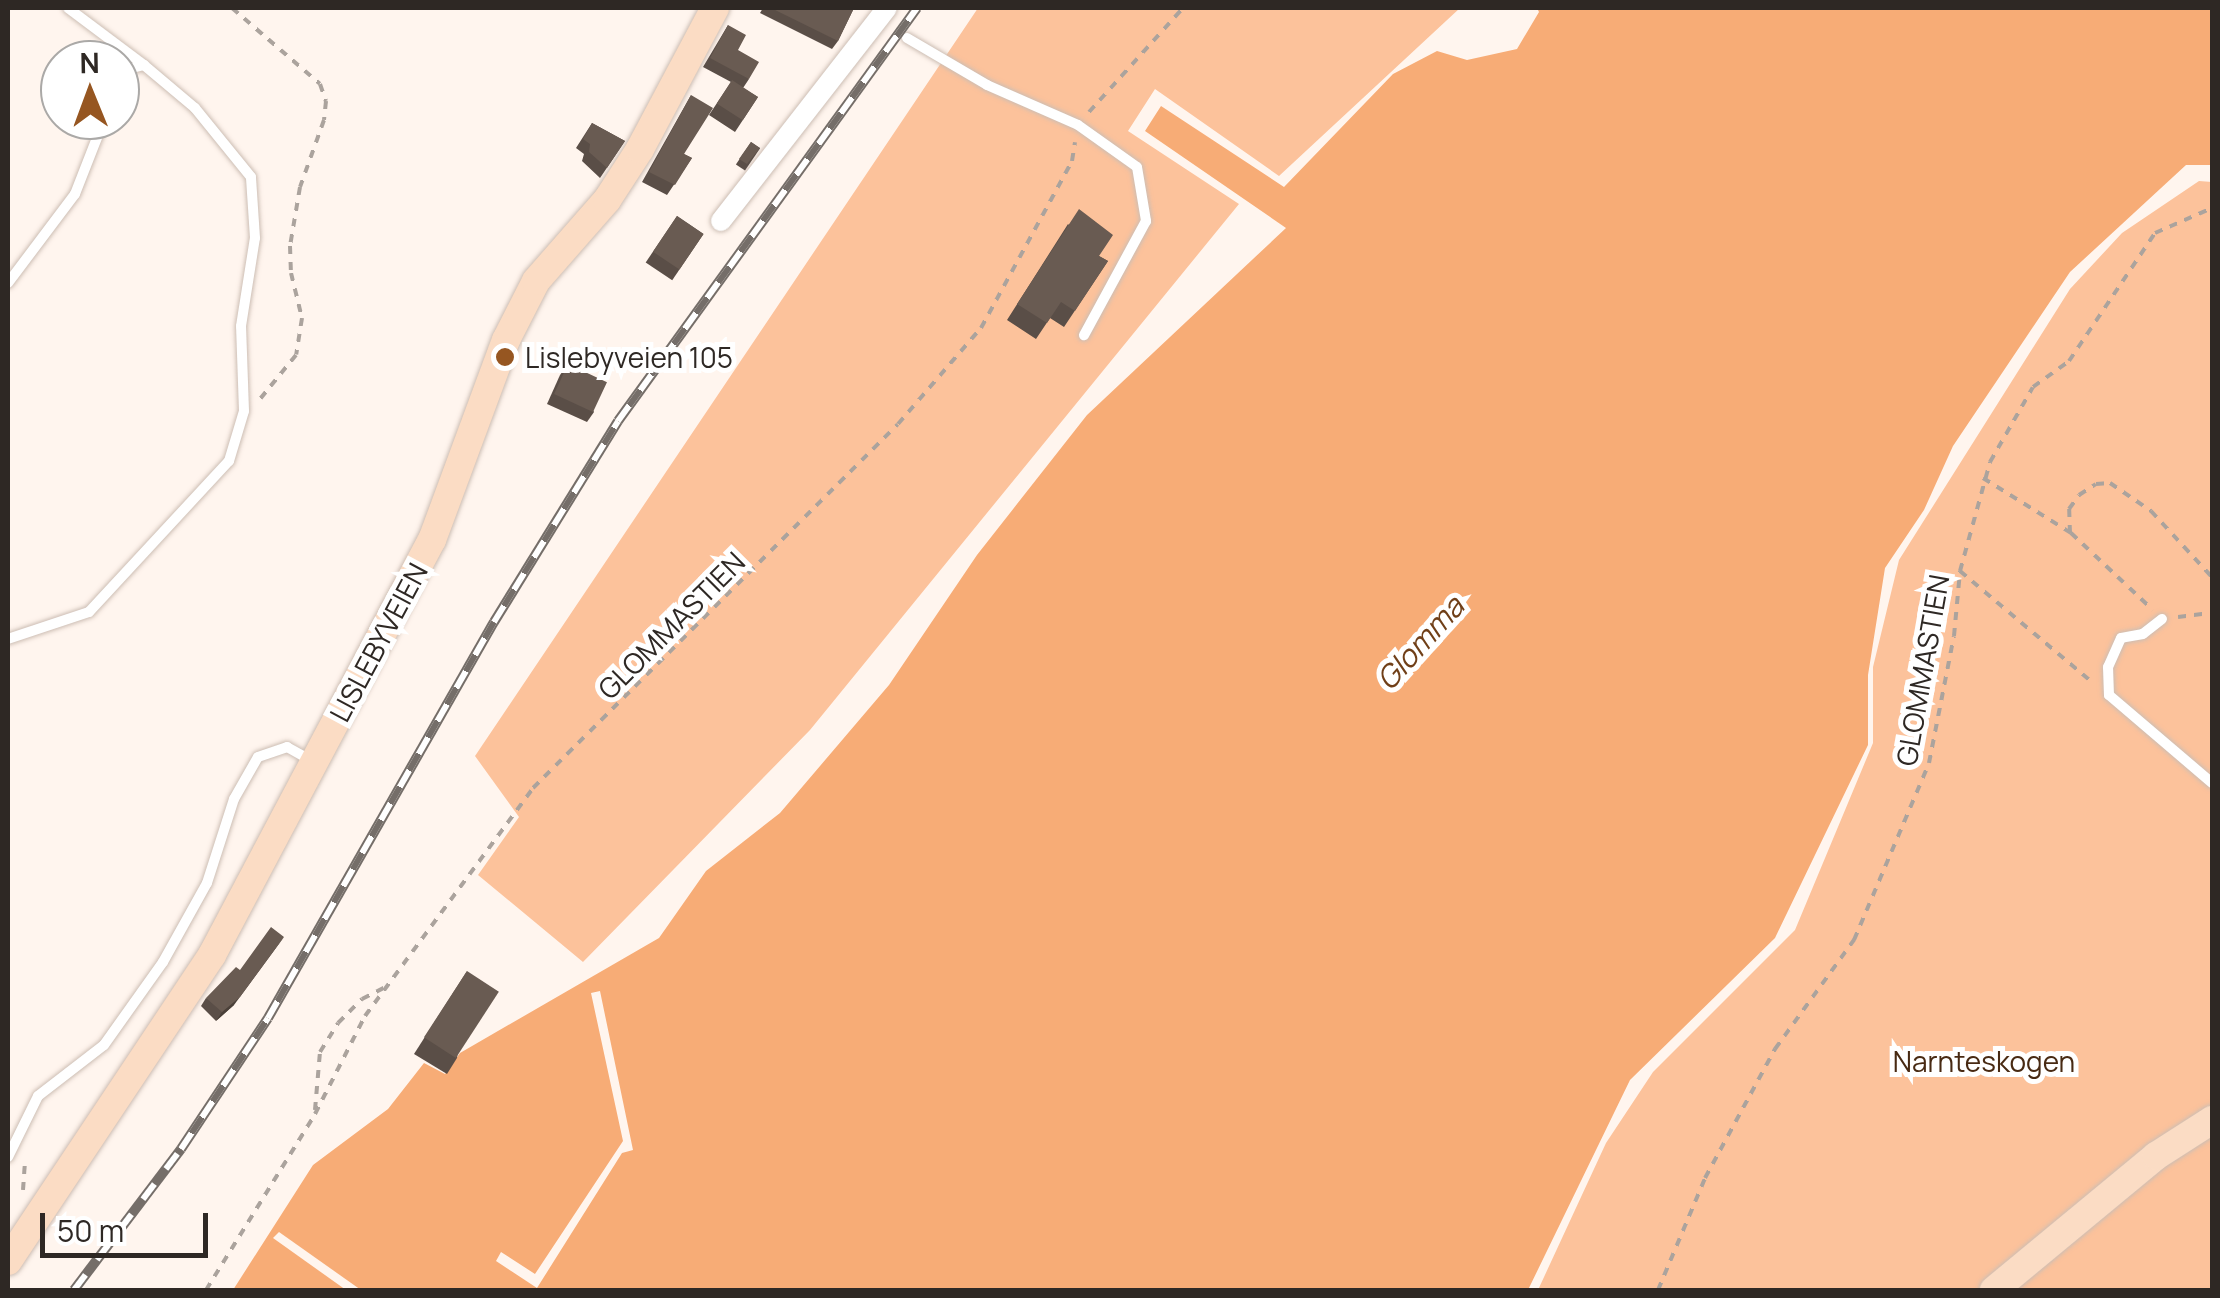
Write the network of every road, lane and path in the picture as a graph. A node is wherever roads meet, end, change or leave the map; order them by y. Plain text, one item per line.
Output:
1 (68, 8) edge
2 (232, 8) edge
3 (716, 8) edge
4 (1182, 8) edge
5 (886, 17) edge
6 (907, 38) dead end
7 (144, 65) junction
8 (140, 66) edge
9 (1078, 125) junction
10 (96, 140) edge
11 (2212, 208) edge
12 (721, 221) dead end
13 (8, 282) edge
14 (1084, 334) dead end
15 (244, 411) junction
16 (1983, 478) junction
17 (2071, 534) junction
18 (1960, 571) junction
19 (2212, 576) edge
20 (2212, 614) edge
21 (2162, 618) junction
22 (8, 639) edge
23 (2108, 696) junction
24 (315, 762) junction
25 (2212, 783) edge
26 (388, 986) junction
27 (315, 1114) junction
28 (28, 1117) junction
29 (2212, 1120) edge
30 (8, 1156) edge
31 (23, 1192) dead end
32 (8, 1262) edge
33 (206, 1290) edge
34 (1658, 1290) edge
35 (1994, 1290) edge

1 - 7 lane
2 - 15 path
3 - 24 street, LISLEBYVEIEN
4 - 9 path, GLOMMASTIEN
5 - 12 street
6 - 9 lane
7 - 8 lane
7 - 15 lane
9 - 14 lane
9 - 26 path, GLOMMASTIEN
10 - 13 lane
11 - 16 path, GLOMMASTIEN
15 - 22 lane
16 - 17 path
16 - 18 path, GLOMMASTIEN
17 - 19 path
17 - 21 path
18 - 23 path
18 - 34 path, GLOMMASTIEN
20 - 21 path
21 - 23 lane
23 - 25 lane
24 - 28 lane
24 - 32 street, LISLEBYVEIEN
26 - 27 path, GLOMMASTIEN
26 - 27 path
27 - 33 path, GLOMMASTIEN
28 - 30 lane
28 - 31 path
29 - 35 street

